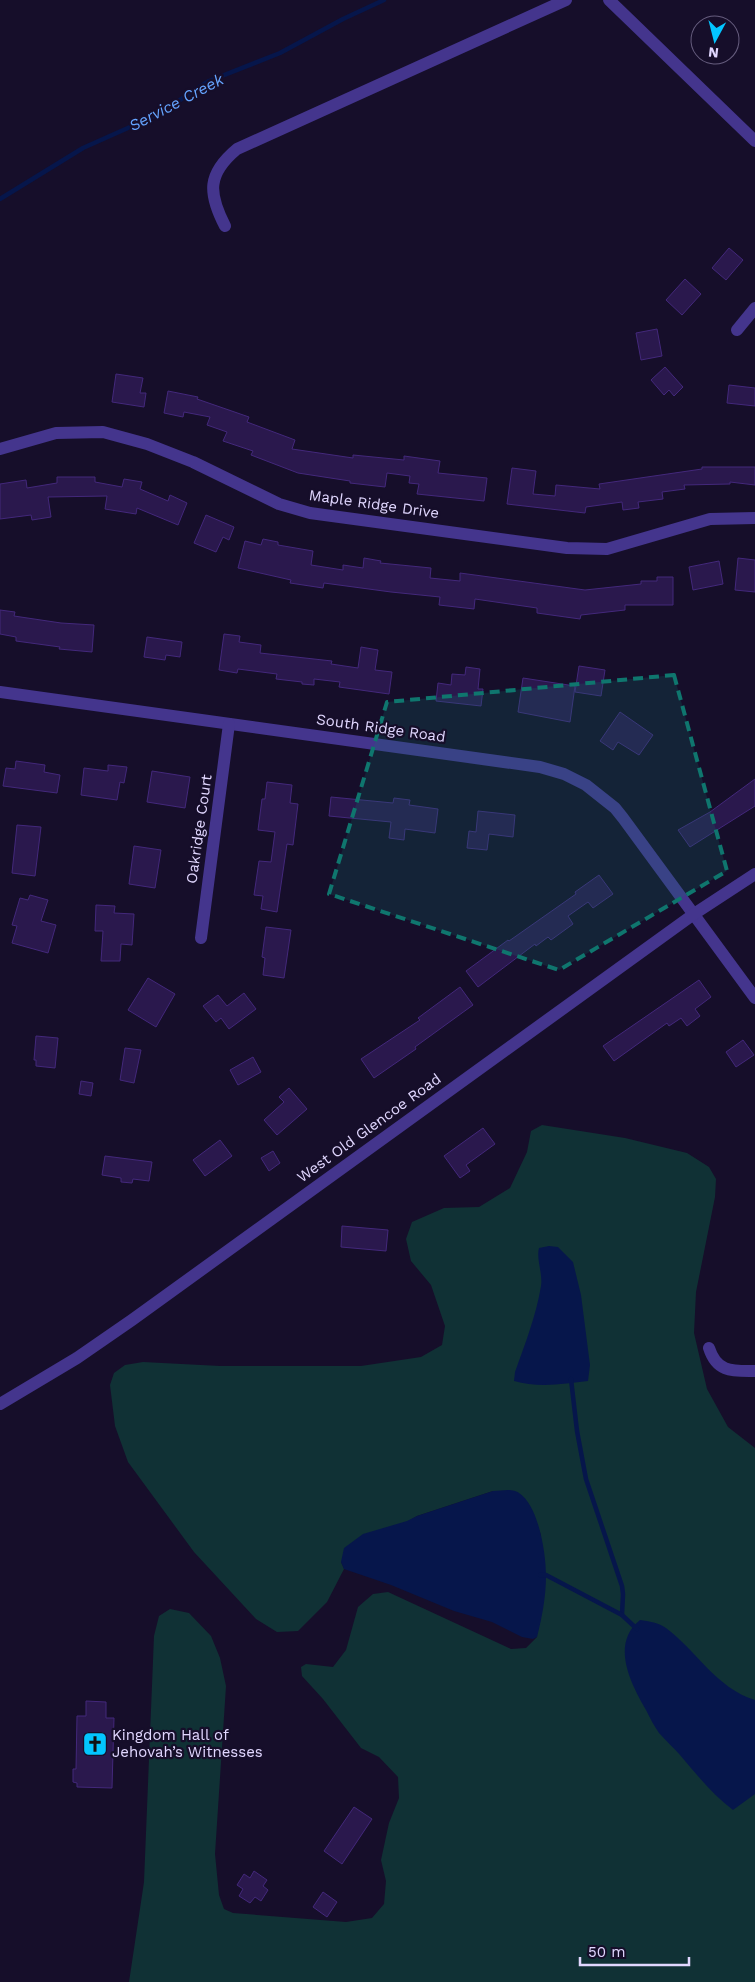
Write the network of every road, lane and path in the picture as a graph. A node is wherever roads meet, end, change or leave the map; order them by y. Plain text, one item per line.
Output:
1 (566, 0) edge
2 (608, 0) edge
3 (755, 141) edge
4 (225, 226) dead end
5 (755, 308) edge
6 (736, 330) dead end
7 (0, 449) edge
8 (755, 518) edge
9 (0, 692) edge
10 (229, 724) junction
11 (755, 874) edge
12 (694, 914) junction
13 (201, 938) dead end
14 (755, 998) edge
15 (710, 1348) dead end
16 (755, 1371) edge
17 (0, 1404) edge

1 - 4 street
2 - 3 street
5 - 6 street
7 - 8 street, Maple Ridge Drive
9 - 10 street, South Ridge Road
10 - 12 street, South Ridge Road
10 - 13 street, Oakridge Court
11 - 12 street, West Old Glencoe Road
12 - 14 street, South Ridge Road
12 - 17 street, West Old Glencoe Road
15 - 16 street

